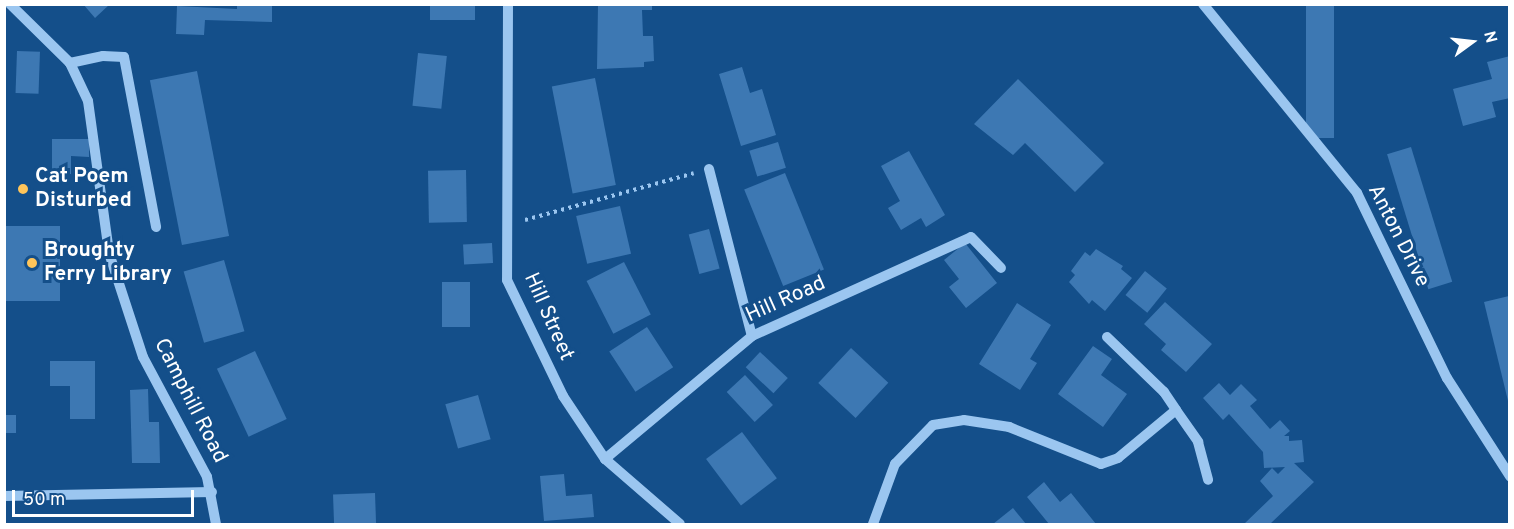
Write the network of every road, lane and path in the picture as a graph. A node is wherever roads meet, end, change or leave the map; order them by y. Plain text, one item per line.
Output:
1 (508, 4) edge
2 (1203, 4) edge
3 (13, 6) edge
4 (70, 63) junction
5 (709, 169) joint
6 (506, 225) junction
7 (156, 227) dead end
8 (1001, 268) dead end
9 (752, 336) junction
10 (1107, 337) dead end
11 (1176, 411) junction
12 (605, 459) junction
13 (1509, 476) edge
14 (1208, 480) dead end
15 (212, 492) junction
16 (4, 496) edge
17 (216, 525) edge
18 (680, 525) edge
19 (873, 525) edge

1 - 6 street, Hill Street
2 - 13 street, Anton Drive
3 - 4 street, Camphill Road
4 - 7 street
4 - 15 street, Camphill Road
5 - 6 path
5 - 9 street
6 - 12 street, Hill Street
8 - 9 street, Hill Road
9 - 12 street, Hill Road
10 - 11 street
11 - 14 street
11 - 19 street
12 - 18 street, Hill Street
15 - 16 street
15 - 17 street, Camphill Road

